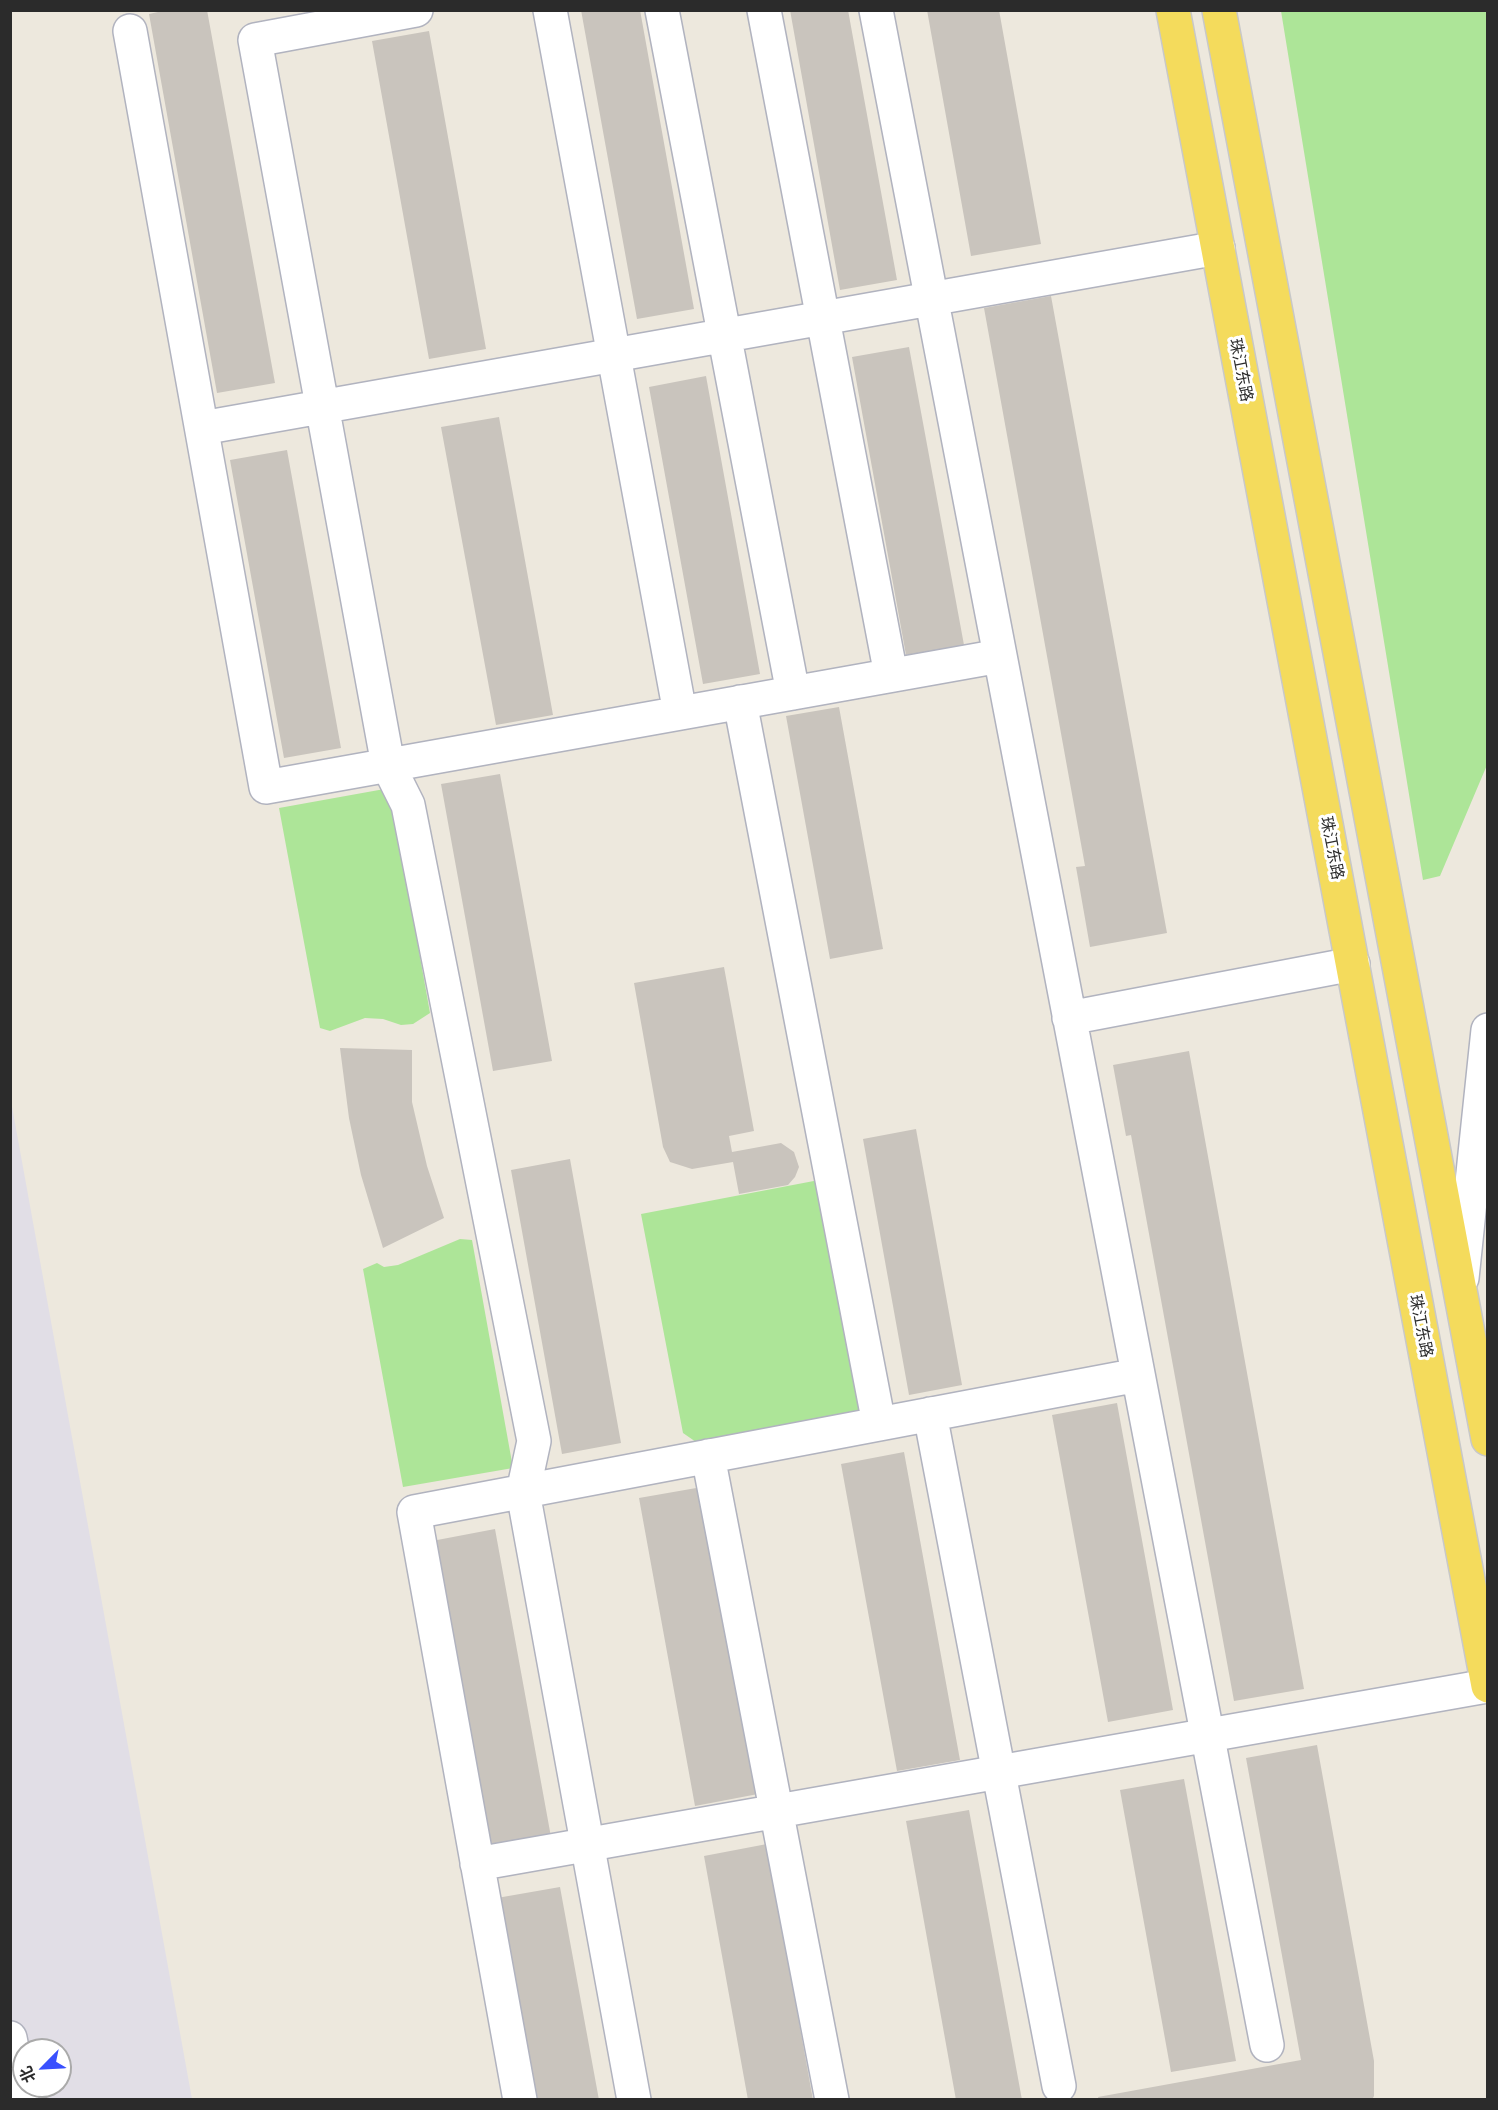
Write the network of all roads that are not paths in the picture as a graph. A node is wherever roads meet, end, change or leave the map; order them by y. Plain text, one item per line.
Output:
1 (416, 10) edge
2 (550, 10) edge
3 (662, 10) edge
4 (764, 10) edge
5 (876, 10) edge
6 (1173, 10) edge
7 (1219, 10) edge
8 (130, 31) dead end
9 (1218, 248) junction
10 (932, 299) junction
11 (823, 318) junction
12 (724, 335) junction
13 (614, 355) junction
14 (323, 407) junction
15 (202, 428) junction
16 (1000, 656) junction
17 (891, 675) junction
18 (793, 693) junction
19 (740, 702) junction
20 (680, 713) junction
21 (388, 765) junction
22 (1353, 964) junction
23 (1070, 1018) junction
24 (1488, 1030) edge
25 (1460, 1292) junction
26 (1138, 1375) junction
27 (930, 1414) junction
28 (879, 1424) junction
29 (1488, 1438) edge
30 (708, 1456) junction
31 (523, 1491) junction
32 (1487, 1686) edge
33 (1207, 1735) junction
34 (999, 1772) junction
35 (777, 1811) junction
36 (588, 1845) junction
37 (477, 1864) junction
38 (10, 2038) edge
39 (1267, 2045) dead end
40 (1059, 2086) dead end
41 (22, 2100) edge
42 (520, 2100) edge
43 (634, 2100) edge
44 (832, 2100) edge

1 - 14 street
2 - 13 street
3 - 12 street
4 - 11 street
5 - 10 street
6 - 9 main road, 珠江东路
7 - 25 main road
8 - 15 street
9 - 10 street
9 - 22 main road, 珠江东路
10 - 11 street
10 - 16 street
11 - 12 street
11 - 17 street
12 - 13 street
12 - 18 street
13 - 14 street
13 - 20 street
14 - 15 street
14 - 21 street
15 - 21 street
16 - 17 street
16 - 23 street
17 - 18 street
18 - 19 street
19 - 20 street
19 - 28 street
20 - 21 street
21 - 31 street
22 - 23 street
22 - 32 main road, 珠江东路
23 - 26 street
24 - 25 street
25 - 29 main road
26 - 27 street
26 - 33 street
27 - 28 street
27 - 34 street
28 - 30 street
30 - 31 street
30 - 35 street
31 - 36 street
31 - 37 street
32 - 33 street
33 - 34 street
33 - 39 street
34 - 35 street
34 - 40 street
35 - 36 street
35 - 44 street
36 - 37 street
36 - 43 street
37 - 42 street
38 - 41 street

